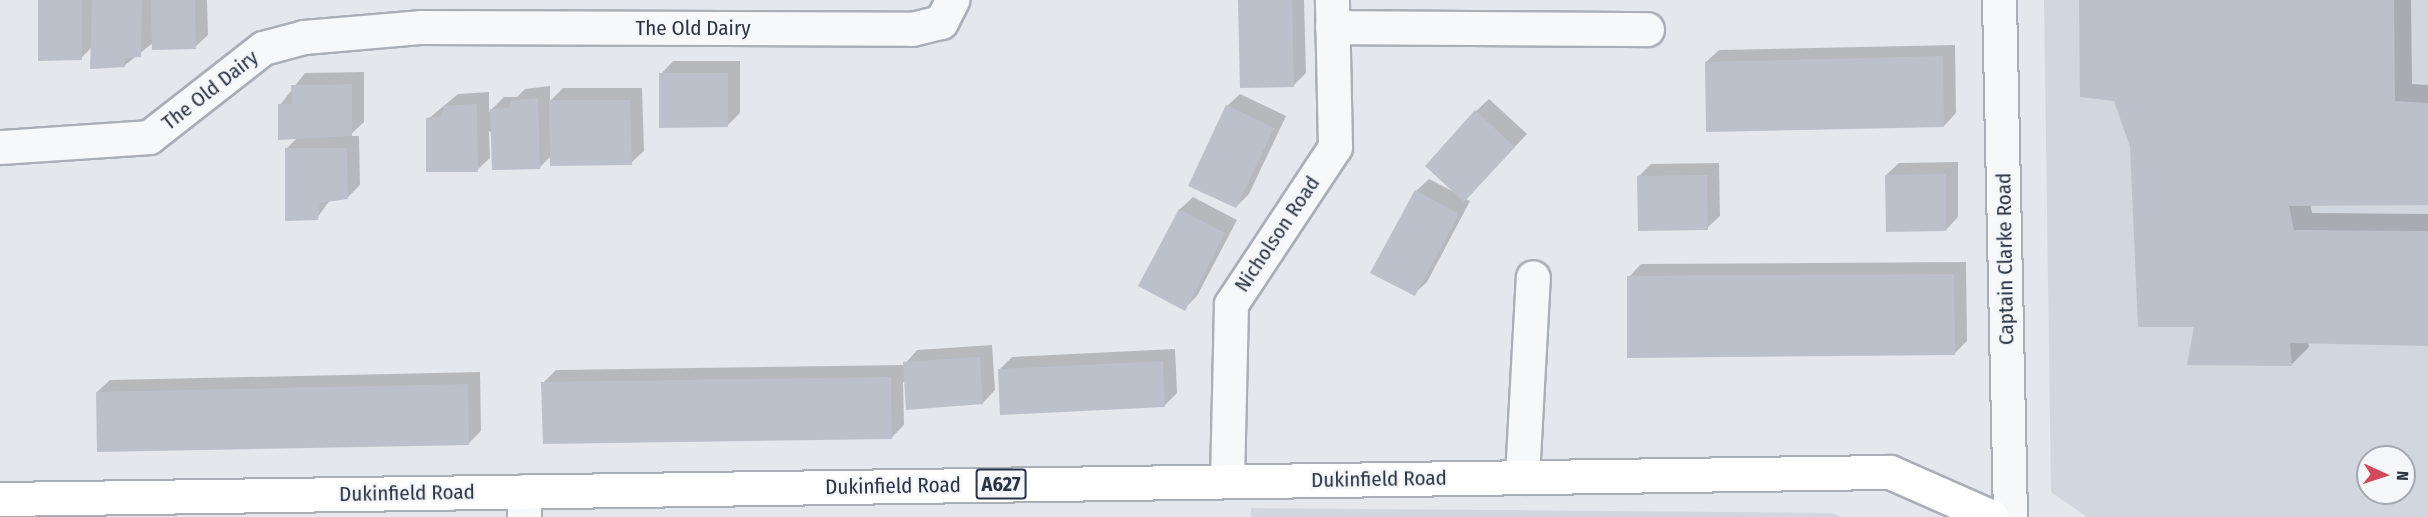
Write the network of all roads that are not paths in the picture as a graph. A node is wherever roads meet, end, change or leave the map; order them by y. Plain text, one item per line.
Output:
1 (952, 0) edge
2 (1999, 0) edge
3 (420, 13) edge
4 (1332, 13) edge
5 (1647, 29) dead end
6 (0, 147) edge
7 (1533, 277) dead end
8 (1522, 477) junction
9 (1227, 481) junction
10 (0, 499) edge
11 (524, 504) edge
12 (1992, 517) edge
13 (2010, 517) edge

1 - 3 street, The Old Dairy
2 - 13 street, Captain Clarke Road
3 - 6 street, The Old Dairy
4 - 5 street, Nicholson Road
4 - 9 street, Nicholson Road
7 - 8 street
8 - 9 main road, Dukinfield Road / A627
8 - 12 main road, Dukinfield Road / A627
9 - 11 main road, Dukinfield Road / A627
10 - 11 main road, Dukinfield Road / A627

